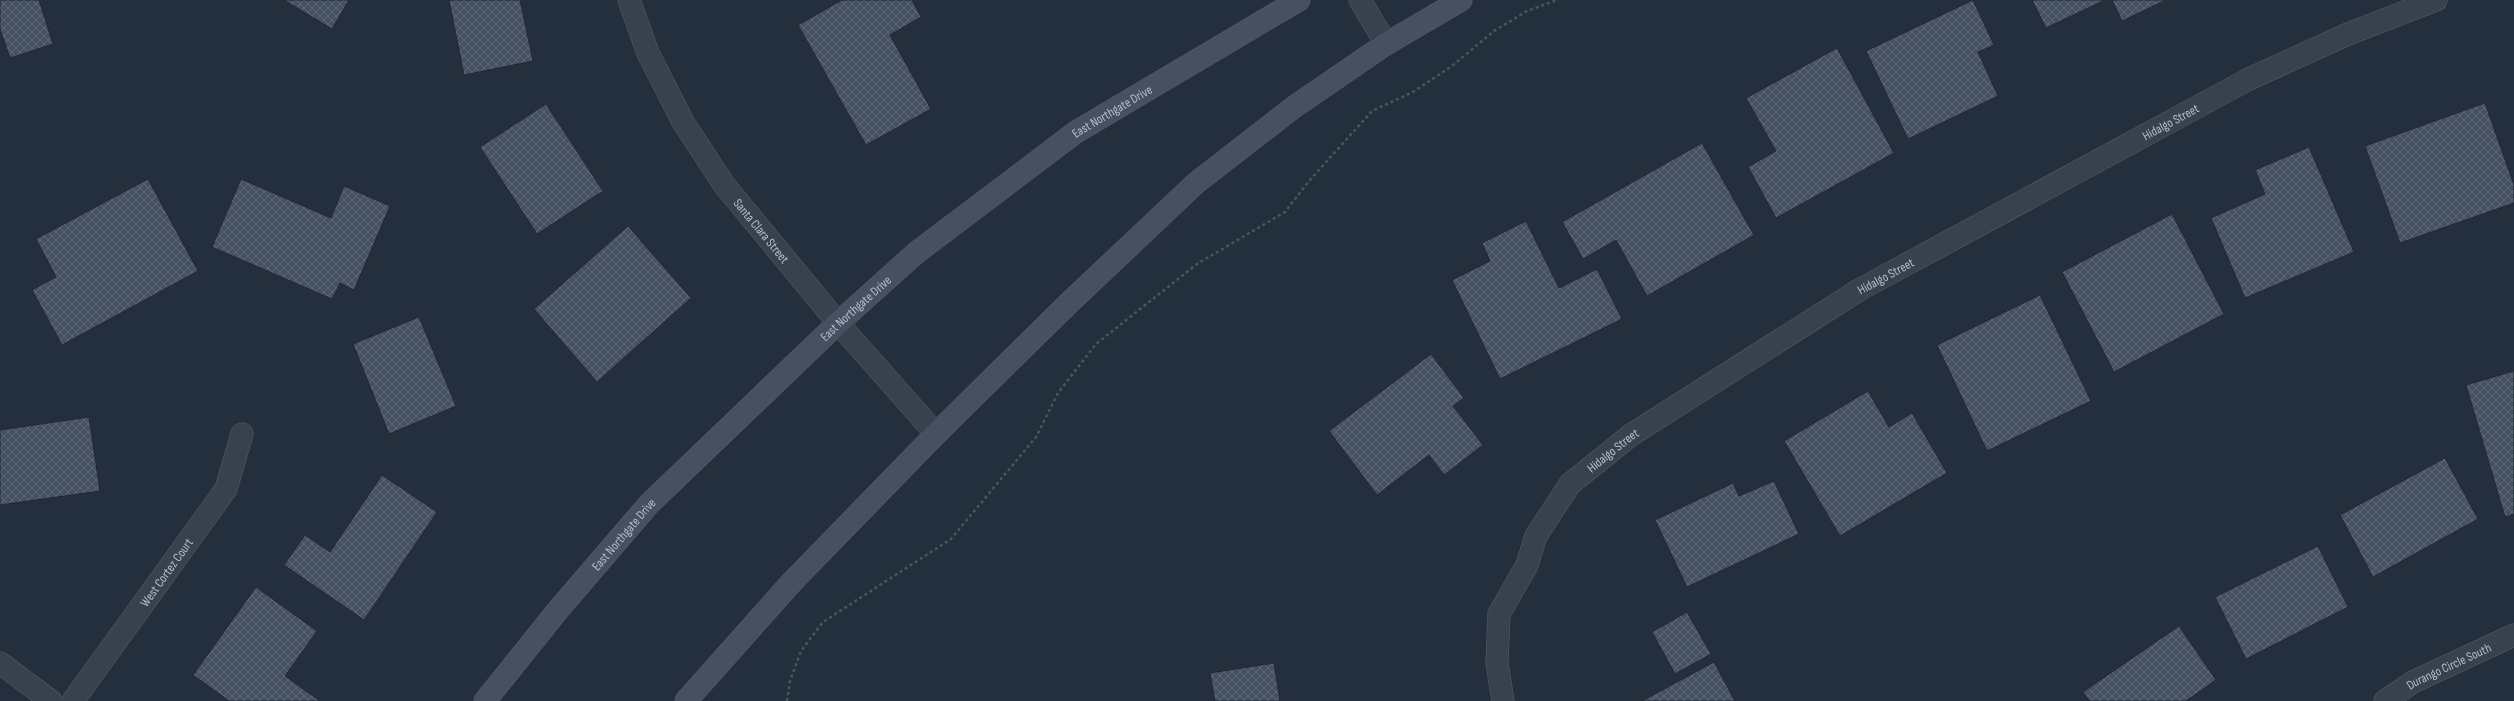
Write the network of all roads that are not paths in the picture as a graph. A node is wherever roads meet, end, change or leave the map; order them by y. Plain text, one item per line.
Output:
1 (629, 0) edge
2 (1299, 0) edge
3 (1360, 0) edge
4 (1461, 0) edge
5 (2436, 0) edge
6 (1386, 44) junction
7 (838, 323) junction
8 (242, 434) dead end
9 (936, 434) junction
10 (2514, 635) edge
11 (0, 663) edge
12 (51, 701) edge
13 (73, 701) edge
14 (485, 701) edge
15 (686, 701) edge
16 (1503, 701) edge
17 (2385, 701) edge

1 - 7 street, Santa Clara Street
2 - 7 main road, East Northgate Drive
3 - 6 street
4 - 6 main road
5 - 16 street, Hidalgo Street
6 - 9 main road
7 - 9 street, Santa Clara Street
7 - 14 main road, East Northgate Drive
8 - 13 street, West Cortez Court
9 - 15 main road
10 - 17 street, Durango Circle South
11 - 12 street

